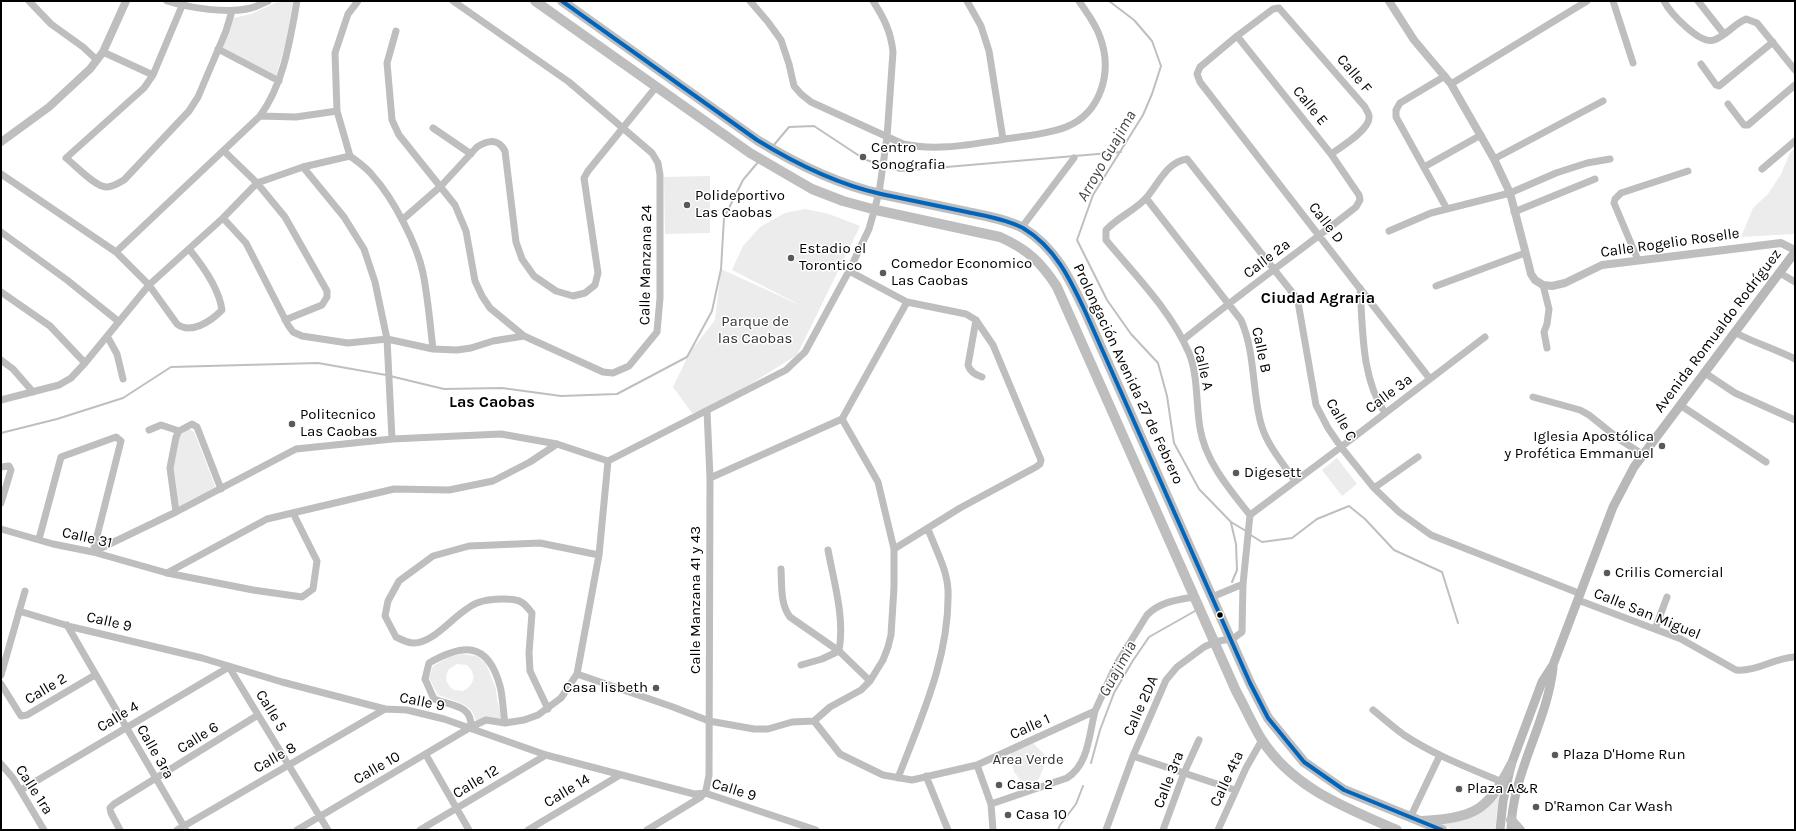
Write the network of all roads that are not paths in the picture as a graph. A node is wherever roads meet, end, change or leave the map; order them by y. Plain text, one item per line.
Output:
1 (29, 1) edge
2 (126, 1) edge
3 (167, 1) edge
4 (268, 1) edge
5 (297, 1) edge
6 (358, 1) edge
7 (453, 1) edge
8 (535, 1) edge
9 (562, 1) edge
10 (750, 1) edge
11 (873, 1) edge
12 (967, 1) edge
13 (1079, 1) edge
14 (1389, 1) edge
15 (1587, 1) edge
16 (1613, 1) edge
17 (1664, 1) edge
18 (1698, 1) edge
19 (183, 3) edge
20 (232, 11) junction
21 (396, 31) dead end
22 (1724, 34) junction
23 (1237, 36) junction
24 (1773, 42) junction
25 (218, 49) junction
26 (103, 52) junction
27 (97, 60) junction
28 (1633, 63) dead end
29 (1701, 64) dead end
30 (1795, 70) edge
31 (153, 75) junction
32 (1445, 76) junction
33 (279, 81) junction
34 (1451, 84) junction
35 (1795, 85) edge
36 (656, 87) junction
37 (1603, 101) dead end
38 (1728, 104) dead end
39 (337, 110) junction
40 (260, 116) junction
41 (433, 128) dead end
42 (622, 128) junction
43 (1481, 135) junction
44 (887, 137) junction
45 (1003, 139) junction
46 (1795, 141) edge
47 (1, 142) edge
48 (224, 151) junction
49 (471, 154) junction
50 (1331, 154) junction
51 (350, 156) junction
52 (1074, 158) dead end
53 (1494, 159) junction
54 (1610, 159) dead end
55 (303, 167) junction
56 (1424, 167) junction
57 (1762, 169) dead end
58 (1688, 170) dead end
59 (1, 174) edge
60 (1595, 179) dead end
61 (257, 183) junction
62 (441, 186) junction
63 (879, 193) junction
64 (1510, 193) junction
65 (1359, 194) joint
66 (1146, 198) junction
67 (1447, 209) junction
68 (876, 210) junction
69 (1514, 212) junction
70 (223, 218) junction
71 (402, 220) junction
72 (1022, 228) junction
73 (1, 232) edge
74 (1389, 232) dead end
75 (1319, 236) junction
76 (189, 249) junction
77 (1795, 251) edge
78 (116, 252) junction
79 (1525, 252) junction
80 (1638, 260) junction
81 (1275, 270) junction
82 (849, 271) junction
83 (1780, 273) junction
84 (1795, 282) edge
85 (149, 285) junction
86 (1543, 285) junction
87 (1436, 286) dead end
88 (1360, 287) junction
89 (1, 292) edge
90 (907, 302) junction
91 (1228, 303) junction
92 (976, 320) junction
93 (118, 321) junction
94 (287, 322) junction
95 (1736, 333) junction
96 (107, 336) junction
97 (524, 336) junction
98 (1484, 337) dead end
99 (387, 340) junction
100 (1183, 340) junction
101 (434, 348) junction
102 (1547, 348) dead end
103 (1795, 359) edge
104 (1, 360) edge
105 (85, 363) junction
106 (1705, 372) junction
107 (982, 377) dead end
108 (123, 379) dead end
109 (1430, 379) junction
110 (33, 392) junction
111 (1533, 397) dead end
112 (1, 400) edge
113 (1680, 405) junction
114 (707, 411) junction
115 (1385, 413) junction
116 (842, 419) junction
117 (1795, 420) edge
118 (149, 430) dead end
119 (179, 431) junction
120 (392, 439) junction
121 (557, 444) junction
122 (1341, 447) junction
123 (1642, 454) junction
124 (1418, 458) dead end
125 (608, 460) junction
126 (1766, 462) dead end
127 (1, 467) edge
128 (710, 478) junction
129 (1295, 481) junction
130 (1374, 488) junction
131 (221, 489) junction
132 (1, 503) edge
133 (176, 512) junction
134 (293, 513) junction
135 (1250, 514) junction
136 (1, 529) edge
137 (928, 529) junction
138 (39, 539) junction
139 (894, 549) junction
140 (828, 550) dead end
141 (93, 552) junction
142 (599, 555) junction
143 (781, 569) dead end
144 (167, 574) junction
145 (1243, 584) junction
146 (25, 591) dead end
147 (1194, 597) junction
148 (1579, 597) junction
149 (1667, 597) dead end
150 (1212, 598) junction
151 (19, 611) junction
152 (67, 625) junction
153 (1655, 629) junction
154 (1230, 639) junction
155 (1215, 642) junction
156 (839, 651) junction
157 (1795, 657) edge
158 (802, 665) dead end
159 (1553, 665) junction
160 (229, 667) junction
161 (95, 674) junction
162 (577, 674) junction
163 (1, 675) edge
164 (870, 681) junction
165 (1, 684) edge
166 (385, 709) junction
167 (548, 709) junction
168 (1373, 710) dead end
169 (1095, 711) junction
170 (258, 715) junction
171 (814, 720) junction
172 (709, 721) junction
173 (505, 723) junction
174 (126, 728) junction
175 (471, 728) junction
176 (1199, 740) dead end
177 (1262, 740) junction
178 (426, 755) junction
179 (546, 755) junction
180 (1440, 755) junction
181 (1134, 756) junction
182 (1, 764) edge
183 (289, 765) junction
184 (977, 765) junction
185 (1511, 765) junction
186 (1184, 773) junction
187 (620, 775) junction
188 (926, 776) junction
189 (898, 778) junction
190 (156, 779) junction
191 (1502, 782) junction
192 (21, 790) junction
193 (1235, 790) junction
194 (705, 793) junction
195 (991, 804) junction
196 (457, 808) junction
197 (320, 816) junction
198 (1414, 819) junction
199 (1511, 825) edge
200 (655, 828) edge
201 (182, 829) edge
202 (44, 830) edge
203 (120, 830) edge
204 (296, 830) edge
205 (328, 830) edge
206 (420, 830) edge
207 (469, 830) edge
208 (528, 830) edge
209 (647, 830) edge
210 (816, 830) edge
211 (948, 830) edge
212 (994, 830) edge
213 (1106, 830) edge
214 (1164, 830) edge
215 (1218, 830) edge
216 (1396, 830) edge
217 (1442, 830) edge
218 (1500, 830) edge
219 (1520, 830) edge

1 - 27 street
2 - 26 street
3 - 19 street
4 - 20 street
5 - 33 street
6 - 39 street
7 - 42 street, Calle Manzana 24
8 - 36 main road, Prolongación Avenida 27 de Febrero
9 - 63 main road, Prolongación Avenida 27 de Febrero
10 - 44 street
11 - 44 street
12 - 45 street
13 - 45 street
14 - 32 street
15 - 34 street
16 - 28 street
17 - 22 street
18 - 22 street
19 - 20 street
19 - 31 street
20 - 25 street
21 - 62 street, Calle Manzana 24
22 - 24 street
23 - 50 street, Calle E
23 - 50 street, Calle F
23 - 75 street, Calle D
24 - 29 street
24 - 30 street
25 - 31 street
25 - 33 street
26 - 27 street
26 - 31 street
27 - 47 street
32 - 34 street
32 - 56 street
33 - 40 street
34 - 43 street
35 - 38 street
36 - 42 street
36 - 68 main road, Prolongación Avenida 27 de Febrero
37 - 53 street
39 - 40 street
39 - 51 street
40 - 48 street
41 - 49 street
42 - 49 street
42 - 97 street, Calle Manzana 24
43 - 53 street
43 - 56 street
44 - 45 street
44 - 63 street
46 - 57 street
48 - 61 street
48 - 78 street
49 - 62 street
50 - 65 street, Calle E
51 - 55 street
51 - 71 street
52 - 72 street
53 - 64 street
54 - 64 street
55 - 61 street
55 - 99 street
56 - 67 street
58 - 80 street
59 - 78 street
60 - 69 street
61 - 70 street
61 - 94 street
62 - 71 street
62 - 97 street, Calle Manzana 24
63 - 68 street
63 - 72 main road, Prolongación Avenida 27 de Febrero
64 - 67 street
64 - 69 street
65 - 75 street, Calle 2a
66 - 81 street, Calle C
66 - 91 street, Calle B
66 - 100 street, Calle A
67 - 74 street
68 - 82 street
68 - 147 main road, Prolongación Avenida 27 de Febrero
69 - 79 street
70 - 76 street
70 - 94 street
71 - 101 street
72 - 150 main road, Prolongación Avenida 27 de Febrero
73 - 93 street
75 - 81 street, Calle 2a
75 - 88 street, Calle D
76 - 85 street
76 - 85 street
77 - 80 street, Calle Rogelio Roselle
77 - 83 main road, Avenida Romualdo Rodríguez
78 - 85 street
79 - 86 street
79 - 87 street
80 - 86 street, Calle Rogelio Roselle
81 - 91 street, Calle 2a
81 - 122 street, Calle C
82 - 90 street
82 - 114 street
83 - 84 street
83 - 95 main road, Avenida Romualdo Rodríguez
85 - 93 street
86 - 102 street
88 - 109 street, Calle D
88 - 115 street
89 - 105 street
90 - 92 street
90 - 116 street
91 - 100 street, Calle 2a
91 - 129 street, Calle B
92 - 107 street
92 - 137 street
93 - 96 street
94 - 99 street
95 - 103 street
95 - 106 main road, Avenida Romualdo Rodríguez
96 - 105 street
96 - 108 street
97 - 101 street
98 - 109 street, Calle 3a
99 - 101 street
99 - 120 street
100 - 135 street, Calle A
104 - 110 street
105 - 110 street
106 - 113 main road, Avenida Romualdo Rodríguez
106 - 117 street
109 - 115 street, Calle 3a
110 - 112 street
111 - 123 street
113 - 123 main road, Avenida Romualdo Rodríguez
113 - 126 street
114 - 125 street
114 - 128 street, Calle Manzana 41 y 43
115 - 122 street, Calle 3a
116 - 128 street
116 - 139 street
118 - 119 street
119 - 131 street
119 - 133 street
120 - 121 street
120 - 131 street
121 - 125 street
121 - 134 street
122 - 129 street, Calle 3a
122 - 130 street, Calle C
123 - 148 main road, Avenida Romualdo Rodríguez
124 - 130 street
125 - 142 street
127 - 132 street
128 - 172 street, Calle Manzana 41 y 43
129 - 135 street, Calle 3a
130 - 148 street, Calle C
131 - 133 street
133 - 141 street
134 - 144 street
134 - 144 street, Calle 31
135 - 145 street
136 - 138 street, Calle 31
137 - 139 street
137 - 189 street
138 - 141 street, Calle 31
138 - 141 street
139 - 164 street
140 - 156 street
141 - 144 street, Calle 31
142 - 162 street
142 - 167 street
143 - 156 street
145 - 150 street
145 - 154 street
146 - 151 street
147 - 155 main road, Prolongación Avenida 27 de Febrero
147 - 169 street
148 - 153 street, Calle San Miguel
148 - 159 main road, Avenida Romualdo Rodríguez
149 - 153 street
150 - 154 main road, Prolongación Avenida 27 de Febrero
151 - 152 street, Calle 9
151 - 163 street
152 - 160 street, Calle 9
152 - 161 street, Calle 3ra
153 - 157 street, Calle San Miguel
154 - 155 street, Calle 2DA
154 - 198 main road, Prolongación Avenida 27 de Febrero
155 - 177 main road, Prolongación Avenida 27 de Febrero
155 - 181 street, Calle 2DA
156 - 158 street
156 - 164 street
159 - 185 main road, Avenida Romualdo Rodríguez
159 - 199 main road, Avenida Romualdo Rodríguez
160 - 166 street, Calle 9
160 - 170 street, Calle 5
160 - 174 street, Calle 4
161 - 165 street, Calle 2
161 - 174 street, Calle 3ra
162 - 167 street, Calle 10
162 - 172 street
164 - 171 street
166 - 175 street, Calle 9
166 - 183 street, Calle 8
167 - 173 street, Calle 10
168 - 180 street
169 - 184 street, Calle 1
169 - 195 street
170 - 183 street, Calle 5
170 - 190 street, Calle 6
171 - 172 street
171 - 189 street, Calle 1
172 - 194 street, Calle Manzana 41 y 43
173 - 175 street, Calle 10
173 - 175 street
174 - 190 street, Calle 3ra
174 - 192 street, Calle 4
175 - 178 street, Calle 10
175 - 179 street, Calle 9
176 - 186 street, Calle 3ra
177 - 193 street, Calle 4ta
177 - 216 main road, Prolongación Avenida 27 de Febrero
178 - 196 street
178 - 197 street, Calle 10
179 - 187 street, Calle 9
179 - 196 street, Calle 12
180 - 191 street
180 - 198 street
181 - 186 street
181 - 213 street, Calle 2DA
182 - 192 street, Calle 1ra
183 - 197 street, Calle 5
183 - 201 street, Calle 8
184 - 188 street, Calle 1
184 - 195 street
185 - 191 main road
185 - 218 main road, Avenida Romualdo Rodríguez
186 - 193 street
186 - 214 street, Calle 3ra
187 - 194 street, Calle 9
187 - 208 street, Calle 14
188 - 189 street, Calle 1
188 - 211 street
190 - 201 street, Calle 3ra
190 - 203 street, Calle 6
191 - 198 main road
192 - 202 street, Calle 1ra
193 - 215 street, Calle 4ta
194 - 200 street
194 - 210 street, Calle 9
195 - 212 street
196 - 206 street, Calle 12
196 - 207 street
197 - 204 street, Calle 10
197 - 205 street, Calle 5
198 - 217 main road, Prolongación Avenida 27 de Febrero
199 - 219 main road
200 - 209 street

